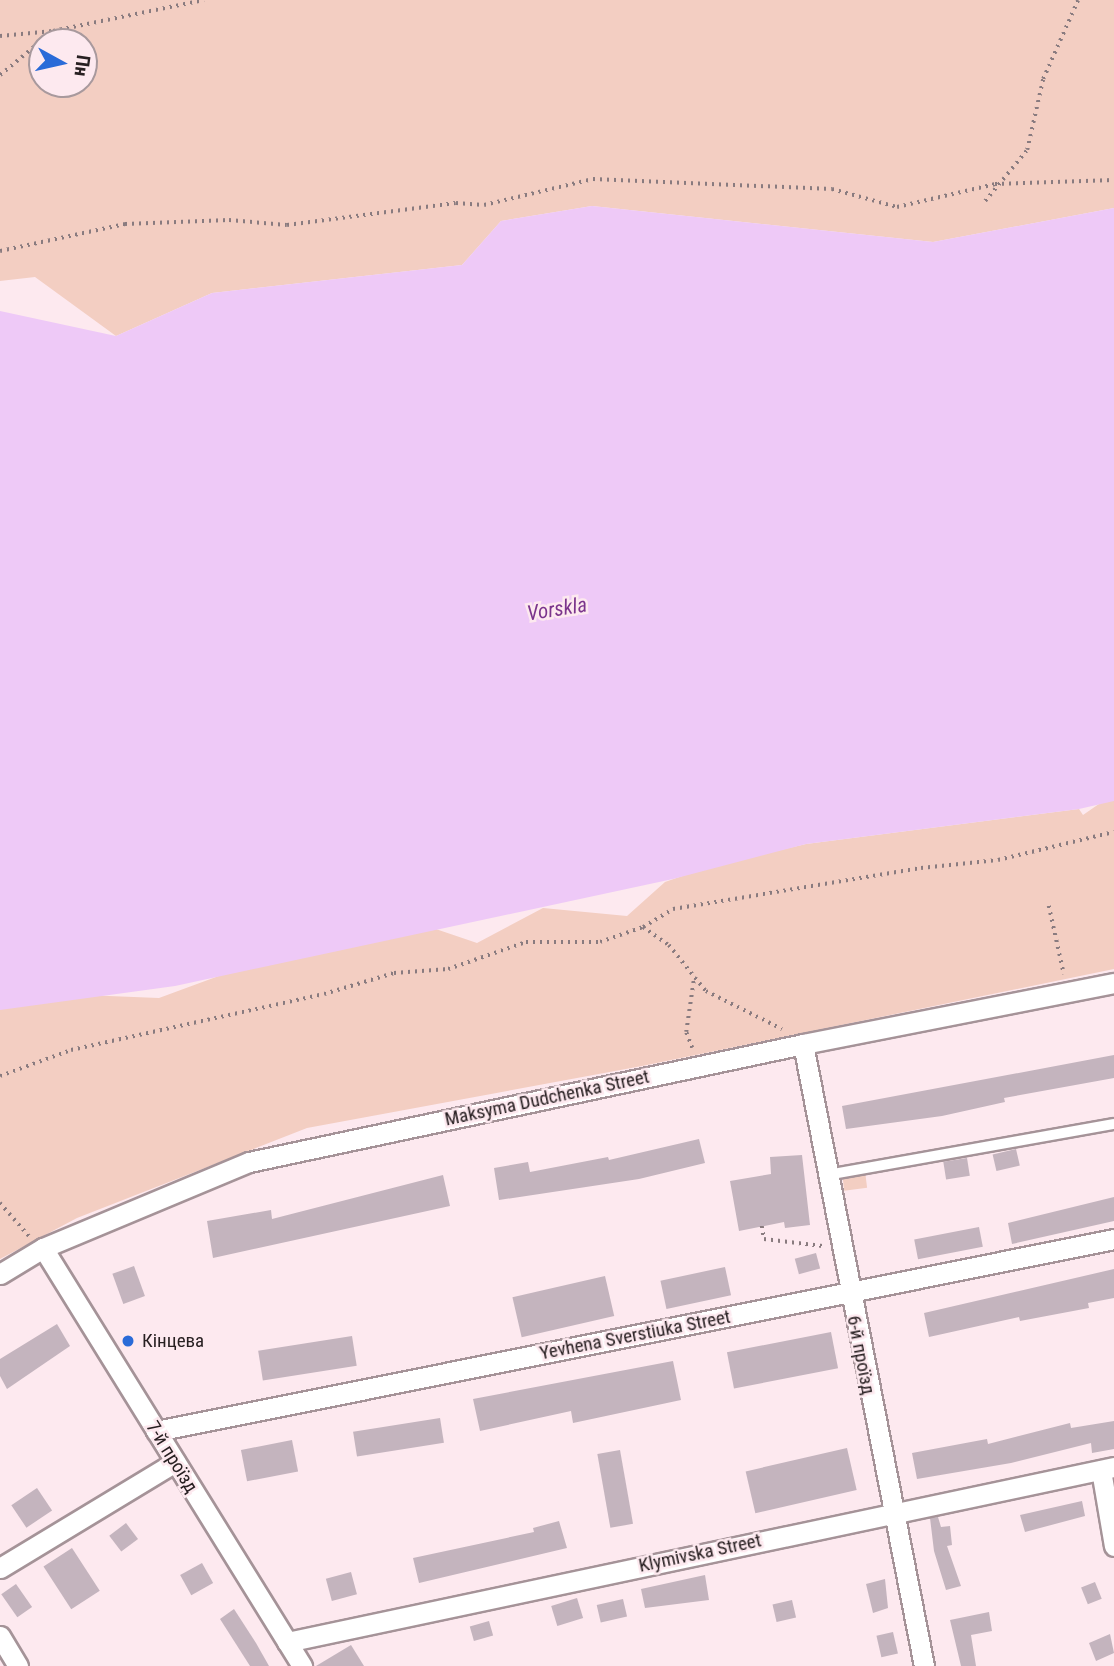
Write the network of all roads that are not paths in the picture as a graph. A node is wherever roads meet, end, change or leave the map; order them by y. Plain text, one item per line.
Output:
1 (1114, 983) edge
2 (803, 1044) junction
3 (1114, 1124) edge
4 (827, 1175) junction
5 (1114, 1239) edge
6 (43, 1248) junction
7 (0, 1274) edge
8 (849, 1292) junction
9 (156, 1431) junction
10 (175, 1462) junction
11 (1108, 1469) edge
12 (893, 1511) junction
13 (1114, 1546) edge
14 (0, 1568) edge
15 (0, 1636) edge
16 (286, 1642) junction
17 (18, 1666) edge
18 (302, 1666) edge
19 (924, 1666) edge

1 - 2 street, Maksyma Dudchenka Street
2 - 4 street, 6-й проїзд
2 - 6 street, Maksyma Dudchenka Street
3 - 4 lane
4 - 8 street, 6-й проїзд
5 - 8 street, Yevhena Sverstiuka Street
6 - 7 street, Maksyma Dudchenka Street
6 - 9 street, 7-й проїзд
8 - 9 street, Yevhena Sverstiuka Street
8 - 12 street, 6-й проїзд
9 - 10 street, 7-й проїзд
10 - 14 street
10 - 16 street, 7-й проїзд
11 - 12 street, Klymivska Street
11 - 13 street
12 - 16 street, Klymivska Street
12 - 19 street, 6-й проїзд
15 - 17 street
16 - 18 street, 7-й проїзд

